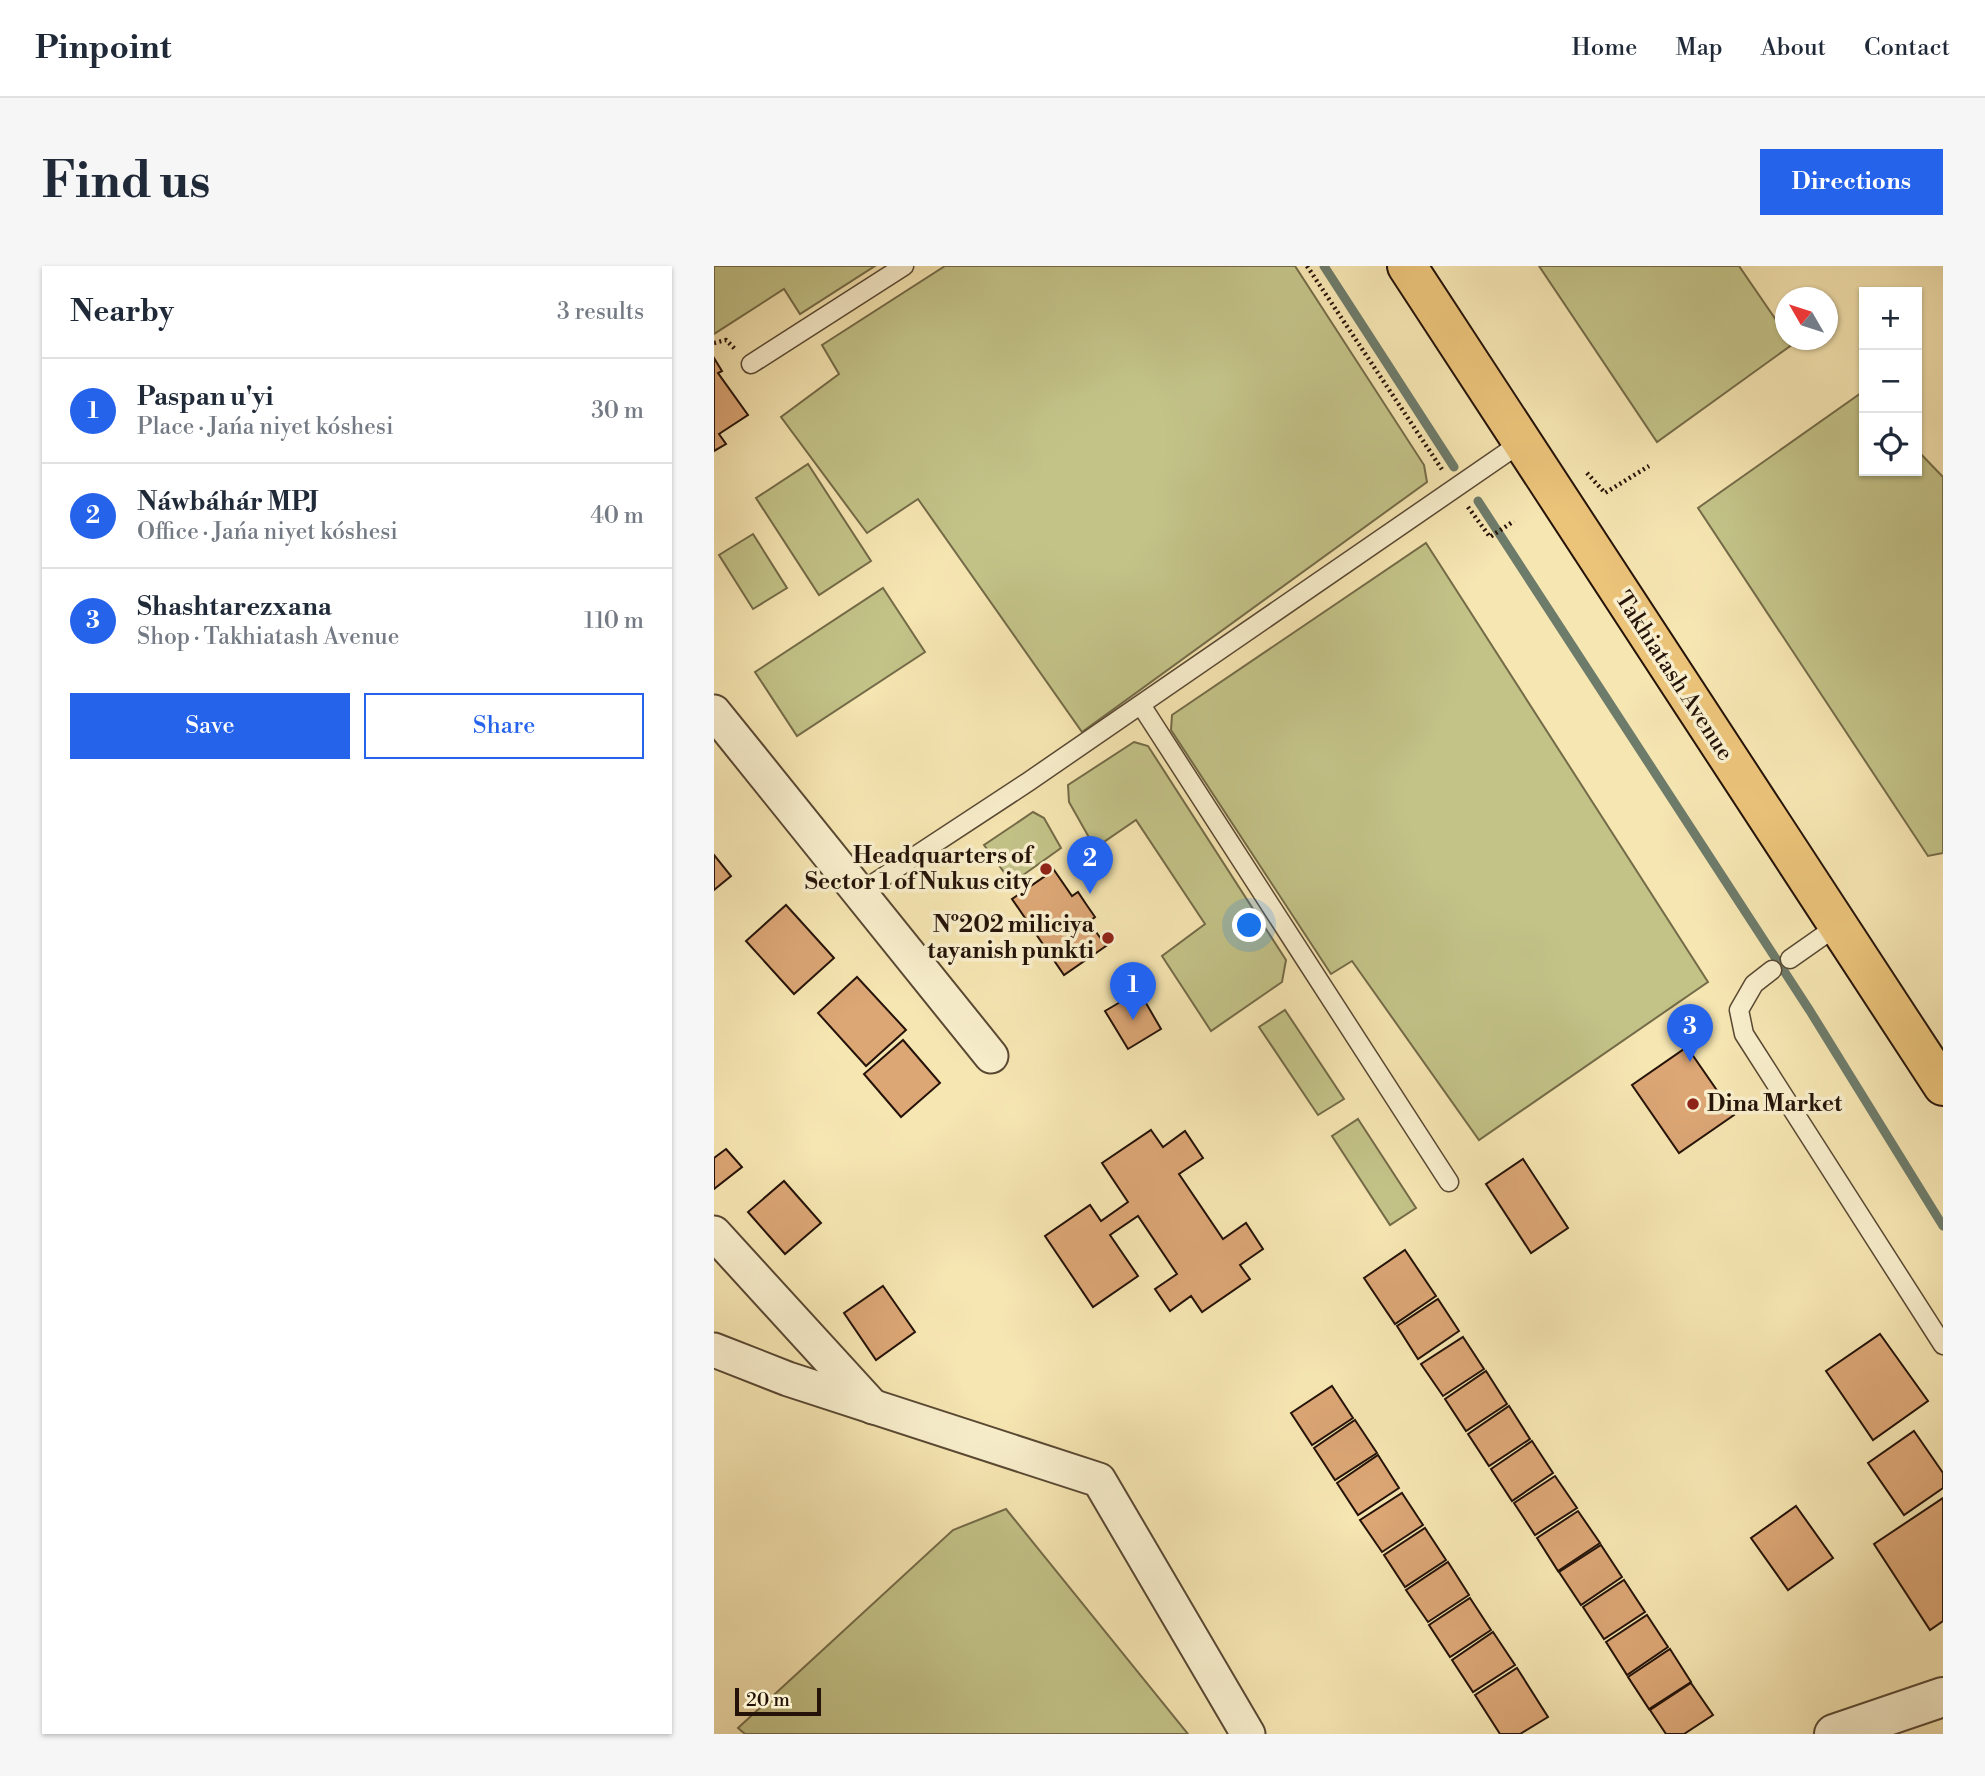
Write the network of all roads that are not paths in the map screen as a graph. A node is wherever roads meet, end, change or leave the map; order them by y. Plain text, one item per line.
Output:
1 (904, 266) edge
2 (1407, 266) edge
3 (751, 364) dead end
4 (1522, 442) junction
5 (1141, 705) junction
6 (714, 712) edge
7 (859, 893) junction
8 (1837, 926) junction
9 (1790, 959) dead end
10 (1772, 970) dead end
11 (991, 1056) dead end
12 (1943, 1086) edge
13 (1449, 1182) dead end
14 (714, 1233) edge
15 (1943, 1345) edge
16 (714, 1350) edge
17 (874, 1407) junction
18 (1943, 1697) edge
19 (1248, 1734) edge
20 (1834, 1734) edge

1 - 3 lane
2 - 4 highway, Takhiatash Avenue
4 - 5 lane
4 - 8 highway, Takhiatash Avenue
5 - 7 lane
5 - 13 lane
6 - 7 street
7 - 11 street
8 - 9 lane
8 - 12 highway, Takhiatash Avenue
10 - 15 lane
14 - 17 street
16 - 17 street
17 - 19 street
18 - 20 street

